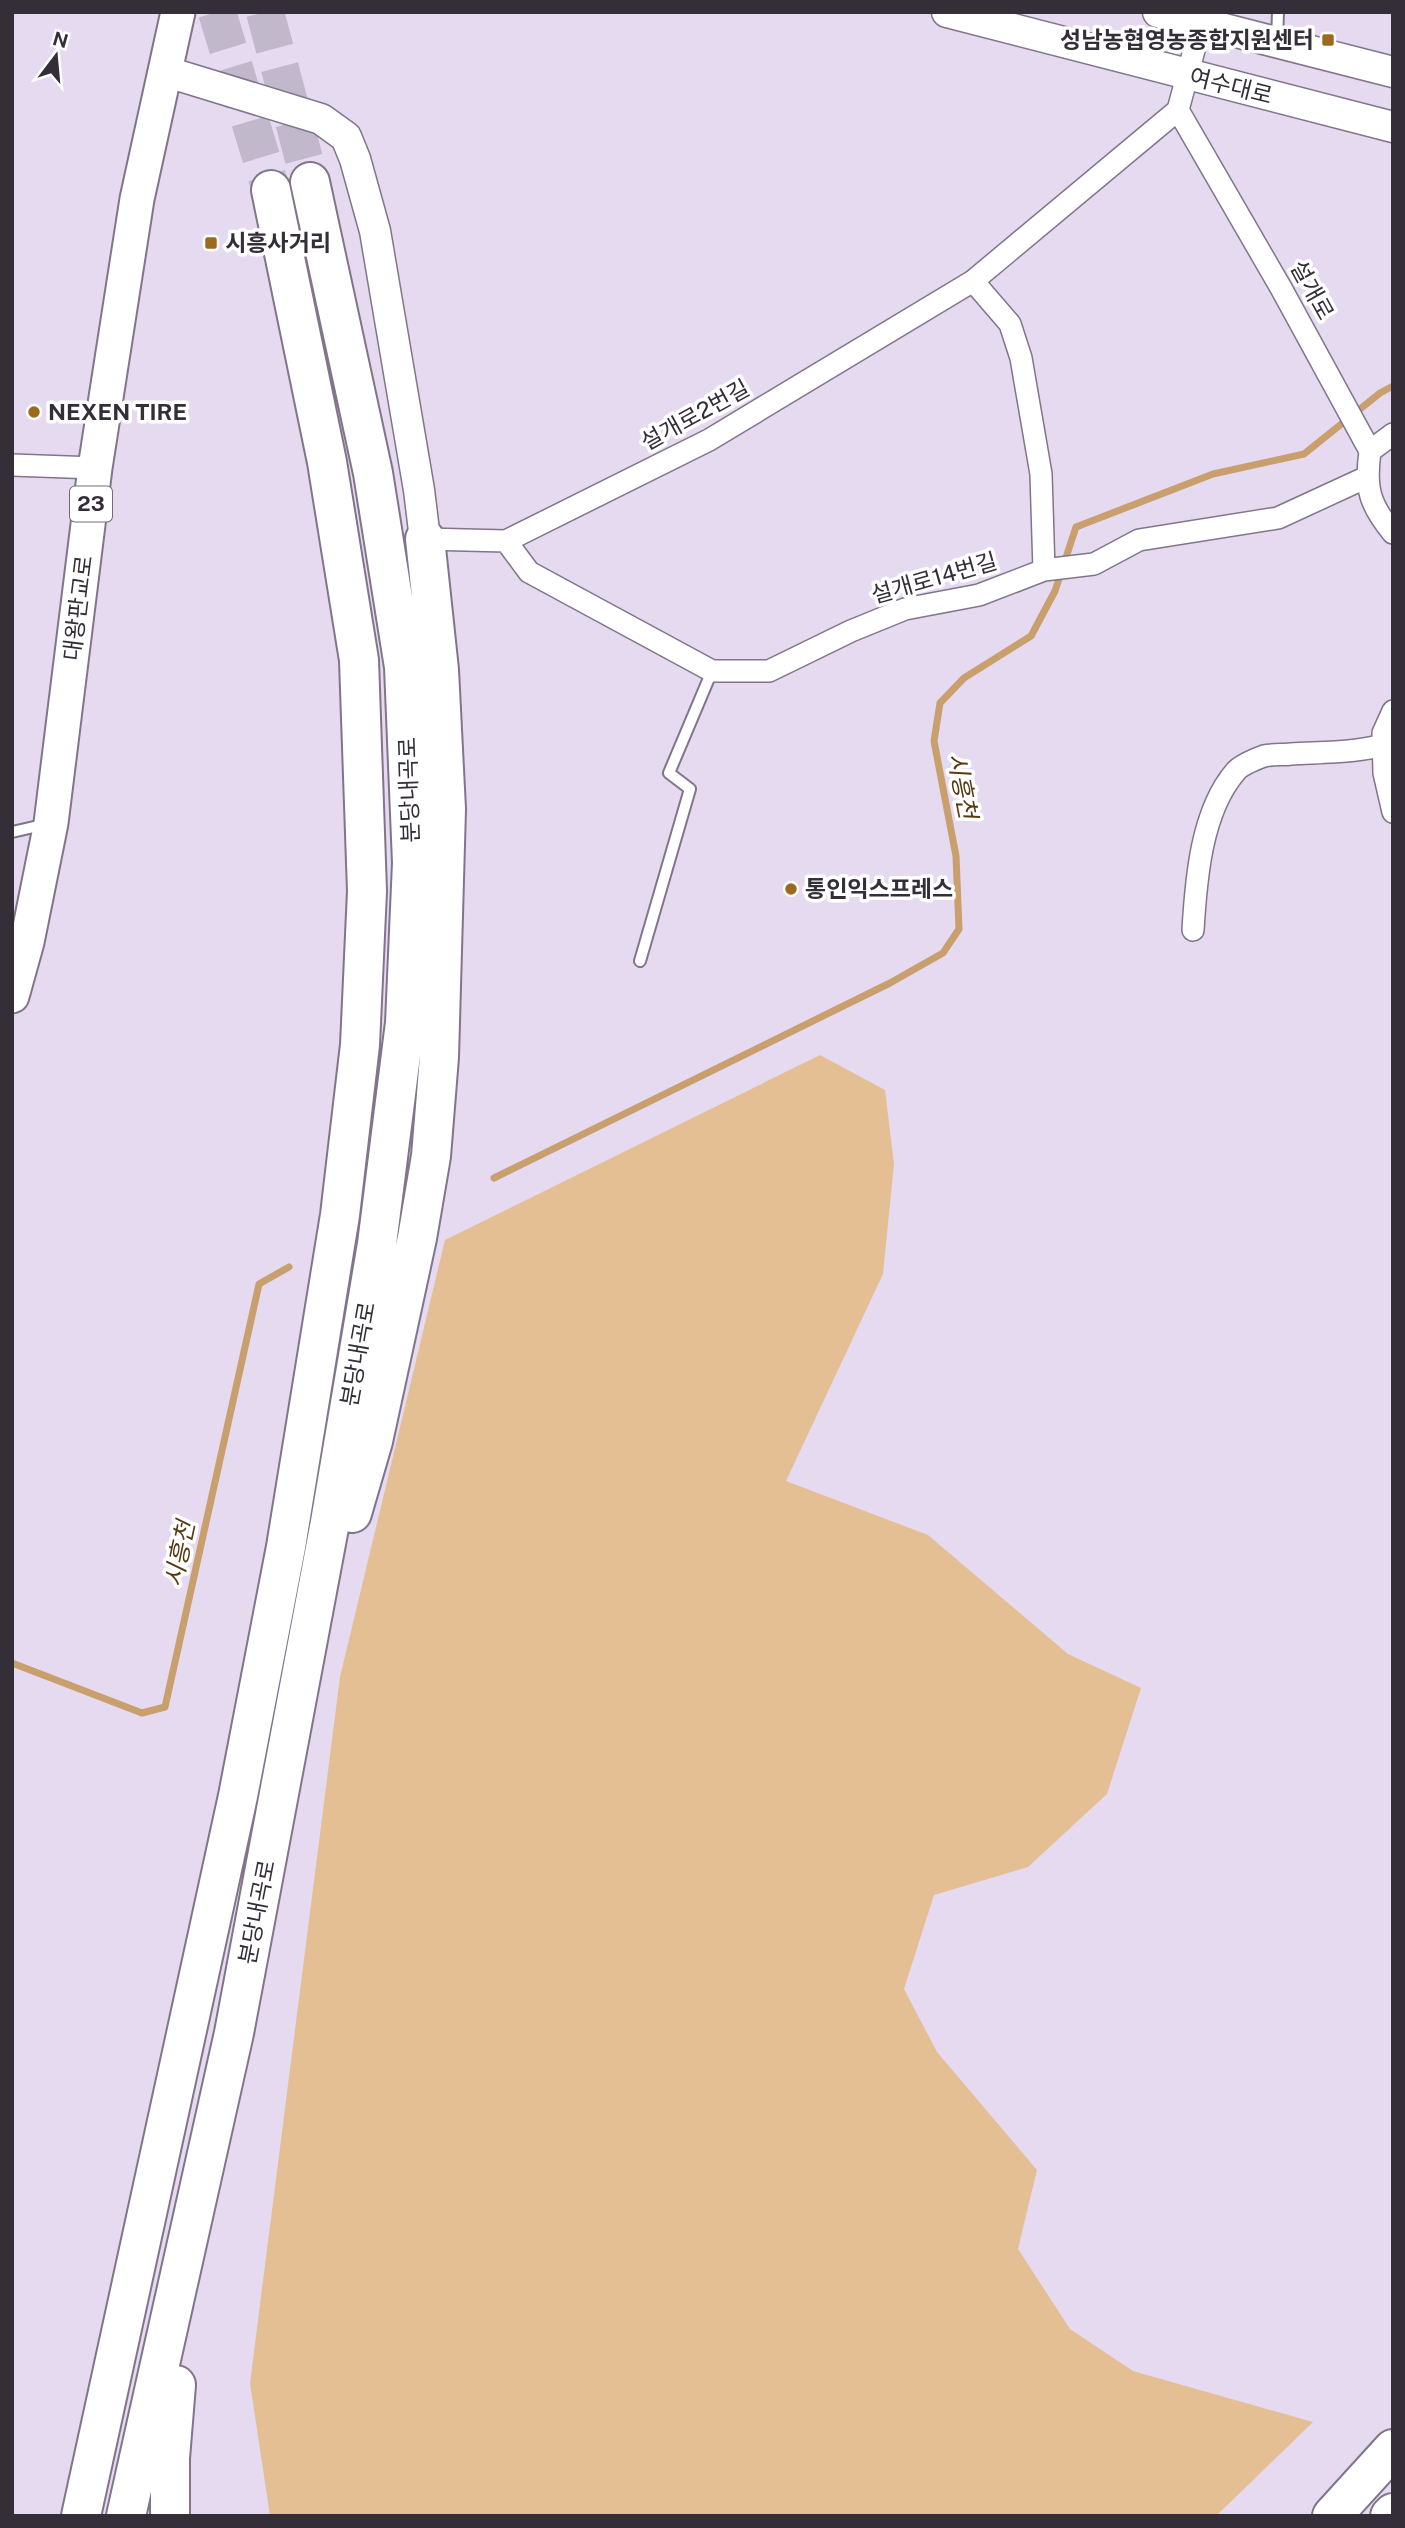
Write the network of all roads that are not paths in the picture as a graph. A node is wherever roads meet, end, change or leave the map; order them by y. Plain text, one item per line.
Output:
1 (178, 12) edge
2 (947, 12) edge
3 (1158, 12) edge
4 (1278, 12) edge
5 (1201, 24) junction
6 (1277, 43) junction
7 (164, 71) junction
8 (1393, 72) edge
9 (1187, 75) junction
10 (1178, 110) junction
11 (1393, 127) edge
12 (310, 182) tunnel mouth
13 (271, 190) tunnel mouth
14 (974, 281) junction
15 (1393, 434) edge
16 (1370, 451) junction
17 (12, 465) edge
18 (95, 468) junction
19 (1367, 477) junction
20 (1393, 533) edge
21 (425, 539) junction
22 (506, 541) junction
23 (1045, 570) junction
24 (712, 671) junction
25 (1393, 711) edge
26 (1388, 744) edge
27 (1393, 812) edge
28 (51, 823) junction
29 (12, 832) edge
30 (1193, 930) dead end
31 (640, 961) dead end
32 (12, 996) edge
33 (319, 1581) junction
34 (186, 2246) junction
35 (1393, 2449) edge
36 (81, 2516) edge
37 (126, 2516) edge
38 (170, 2516) edge
39 (1332, 2516) edge

1 - 7 main road, 대왕판교로 / 23
2 - 9 main road, 여수대로
3 - 5 main road
4 - 6 lane
5 - 6 main road
5 - 9 street
6 - 8 main road
7 - 18 main road, 대왕판교로 / 23
7 - 21 main road
9 - 10 street
9 - 11 main road, 여수대로
10 - 14 street, 설개로2번길
10 - 16 street, 설개로
12 - 33 highway, 분당내곡로
13 - 36 highway, 분당내곡로
14 - 22 street, 설개로2번길
14 - 23 street
15 - 16 street
16 - 19 street
17 - 18 street
18 - 28 main road, 대왕판교로 / 23
19 - 20 street
19 - 23 street, 설개로14번길
21 - 22 street, 설개로2번길
21 - 33 highway
22 - 24 street, 설개로14번길
23 - 24 street, 설개로14번길
24 - 31 lane
25 - 26 street
26 - 27 street
26 - 30 street
28 - 29 lane
28 - 32 main road, 대왕판교로 / 23
33 - 34 highway, 분당내곡로
34 - 37 highway, 분당내곡로
34 - 38 highway
35 - 39 highway

